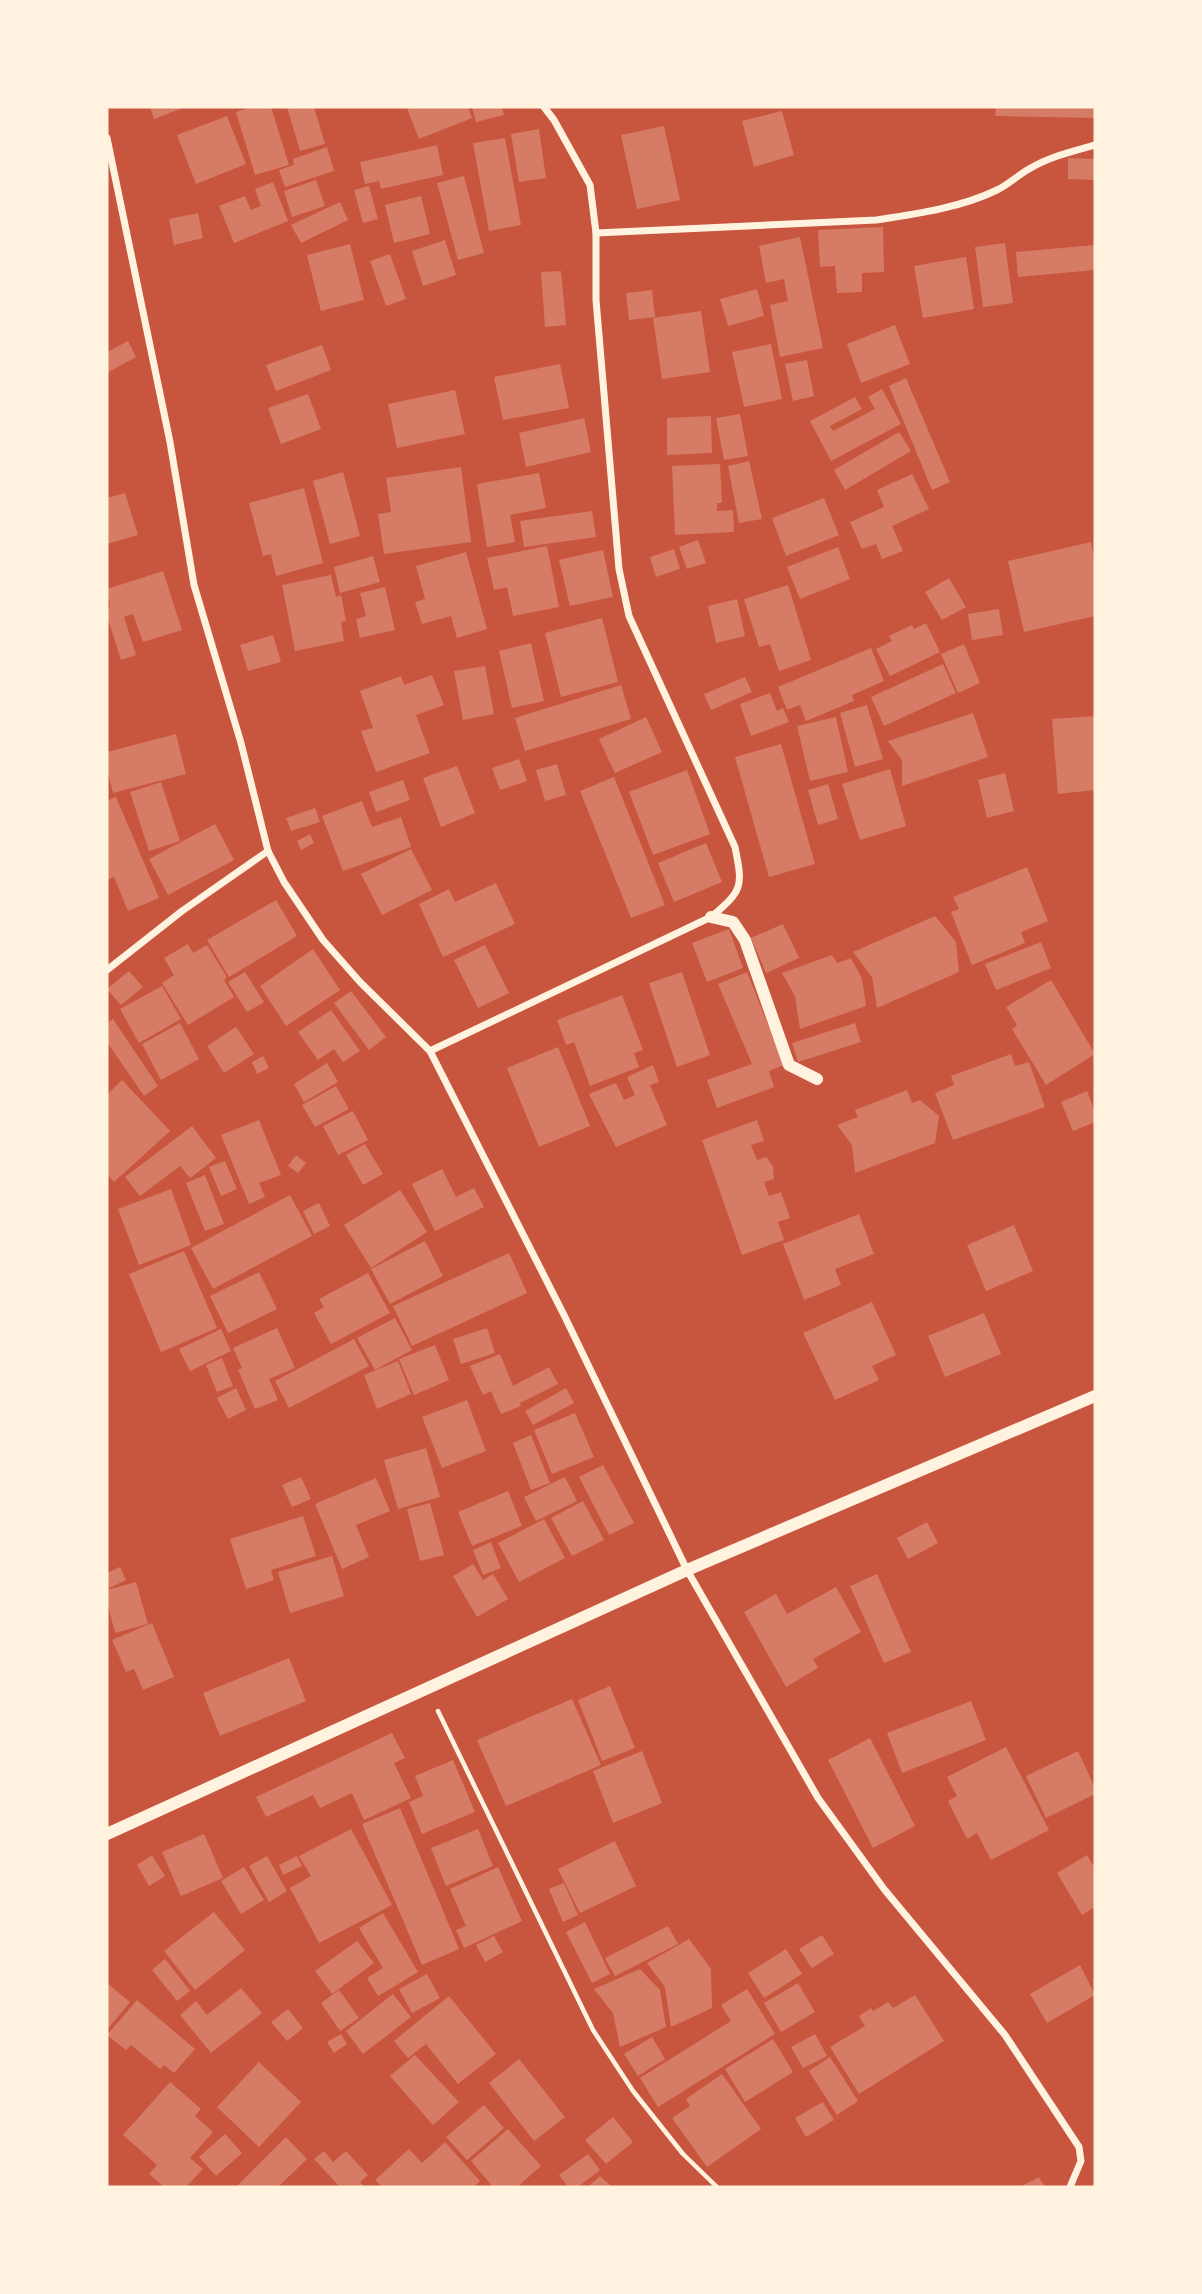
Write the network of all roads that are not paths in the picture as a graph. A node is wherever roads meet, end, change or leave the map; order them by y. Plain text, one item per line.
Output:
1 (544, 107) edge
2 (107, 138) edge
3 (1095, 145) edge
4 (596, 233) junction
5 (268, 850) junction
6 (711, 917) junction
7 (107, 970) edge
8 (430, 1051) junction
9 (817, 1079) dead end
10 (1095, 1396) edge
11 (687, 1570) junction
12 (107, 1834) edge
13 (1070, 2187) edge

1 - 4 street
2 - 5 street
3 - 4 street
4 - 6 street
5 - 7 street
5 - 8 street
6 - 8 street
6 - 9 street
8 - 11 street
10 - 11 street
11 - 12 street
11 - 13 street

